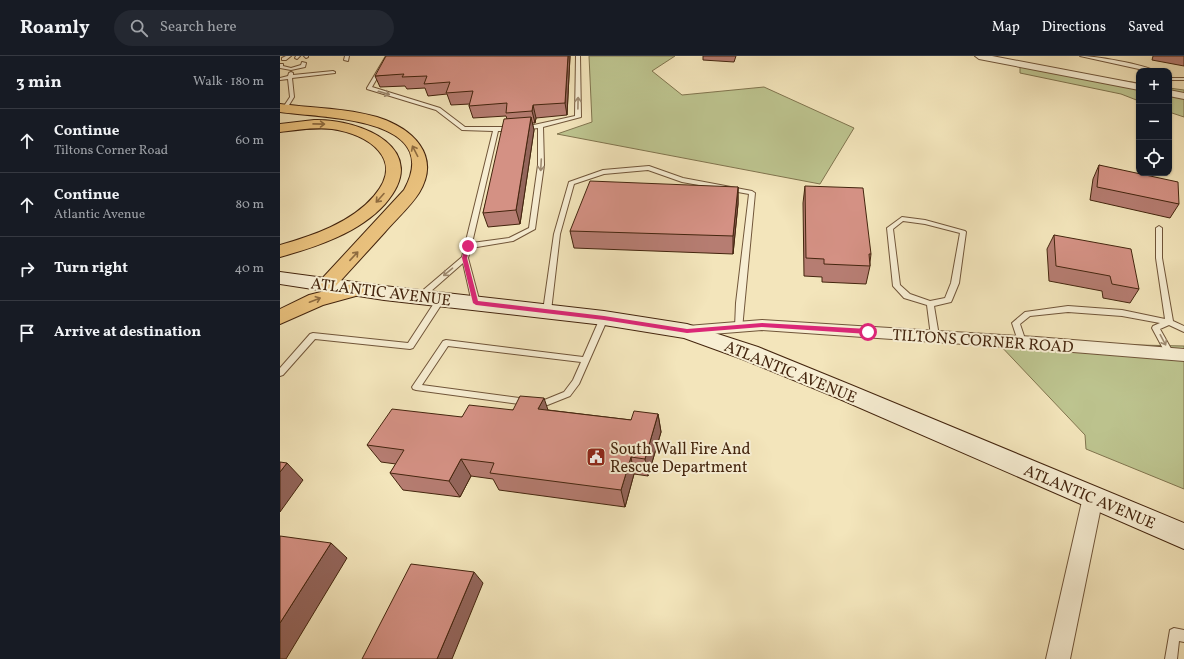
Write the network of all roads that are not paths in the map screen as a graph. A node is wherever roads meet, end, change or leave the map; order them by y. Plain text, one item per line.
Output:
1 (289, 56) edge
2 (388, 56) edge
3 (578, 56) edge
4 (979, 56) edge
5 (1082, 56) edge
6 (991, 57) edge
7 (1102, 58) edge
8 (284, 59) dead end
9 (304, 63) dead end
10 (281, 65) dead end
11 (293, 66) junction
12 (1145, 68) edge
13 (333, 72) dead end
14 (290, 77) junction
15 (280, 78) edge
16 (1172, 78) edge
17 (1184, 79) edge
18 (1136, 86) edge
19 (1172, 94) edge
20 (1184, 96) edge
21 (282, 109) edge
22 (540, 126) junction
23 (280, 128) edge
24 (496, 130) junction
25 (1159, 228) dead end
26 (468, 246) junction
27 (280, 251) edge
28 (464, 258) junction
29 (280, 278) edge
30 (327, 284) junction
31 (356, 289) junction
32 (419, 297) junction
33 (441, 299) junction
34 (476, 303) junction
35 (930, 304) junction
36 (547, 311) junction
37 (280, 317) edge
38 (604, 318) junction
39 (1169, 322) junction
40 (739, 327) junction
41 (1184, 329) edge
42 (687, 331) junction
43 (935, 336) junction
44 (1022, 342) junction
45 (1177, 355) edge
46 (586, 360) junction
47 (280, 373) edge
48 (1093, 497) junction
49 (1184, 536) edge
50 (1184, 636) edge
51 (1062, 657) edge
52 (1171, 659) edge

1 - 8 lane
2 -> 24 lane
22 -> 3 lane
4 - 6 street
5 - 7 lane
6 - 18 street
7 - 12 lane
9 - 11 lane
10 - 11 lane
11 - 14 lane
13 - 14 lane
14 - 15 lane
14 - 21 lane
16 - 17 lane
19 - 20 street
30 -> 21 highway
22 - 24 lane
22 -> 26 lane
23 -> 27 highway
24 - 26 lane
25 - 39 lane
26 - 28 lane
28 -> 32 lane
28 - 34 lane
29 - 30 main road, ATLANTIC AVENUE
30 - 31 main road, ATLANTIC AVENUE
31 - 32 main road, ATLANTIC AVENUE
37 -> 31 highway
32 - 33 main road, ATLANTIC AVENUE
33 - 34 main road, ATLANTIC AVENUE
33 - 47 lane
34 - 36 main road, ATLANTIC AVENUE
35 - 35 lane
35 - 43 lane
36 - 38 main road, ATLANTIC AVENUE
36 - 40 lane
38 - 42 main road, ATLANTIC AVENUE
38 - 46 lane
39 - 41 lane
39 - 44 lane
39 -> 45 lane
40 - 42 street, TILTONS CORNER ROAD
40 - 43 street, TILTONS CORNER ROAD
42 - 48 main road, ATLANTIC AVENUE
43 - 44 street, TILTONS CORNER ROAD
44 - 45 street, TILTONS CORNER ROAD
46 - 46 lane
48 - 49 main road, ATLANTIC AVENUE
48 - 51 street
50 - 52 lane

